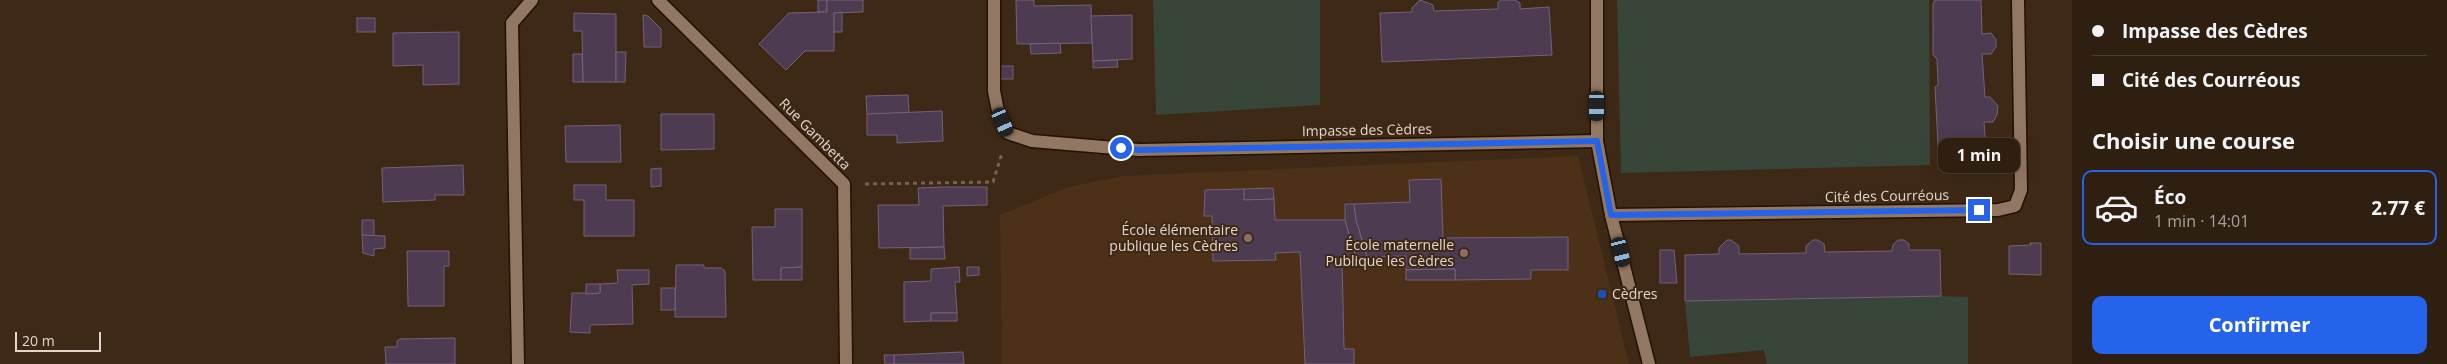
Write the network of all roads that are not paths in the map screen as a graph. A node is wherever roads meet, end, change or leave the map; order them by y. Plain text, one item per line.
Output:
1 (532, 0) edge
2 (658, 0) edge
3 (994, 0) edge
4 (1597, 0) edge
5 (2018, 0) edge
6 (1597, 141) junction
7 (1611, 215) junction
8 (518, 364) edge
9 (846, 364) edge
10 (1649, 364) edge

1 - 8 street
2 - 9 street, Rue Gambetta
3 - 6 street, Impasse des Cèdres
4 - 6 street
5 - 7 street, Cité des Courréous
6 - 7 street
7 - 10 street

